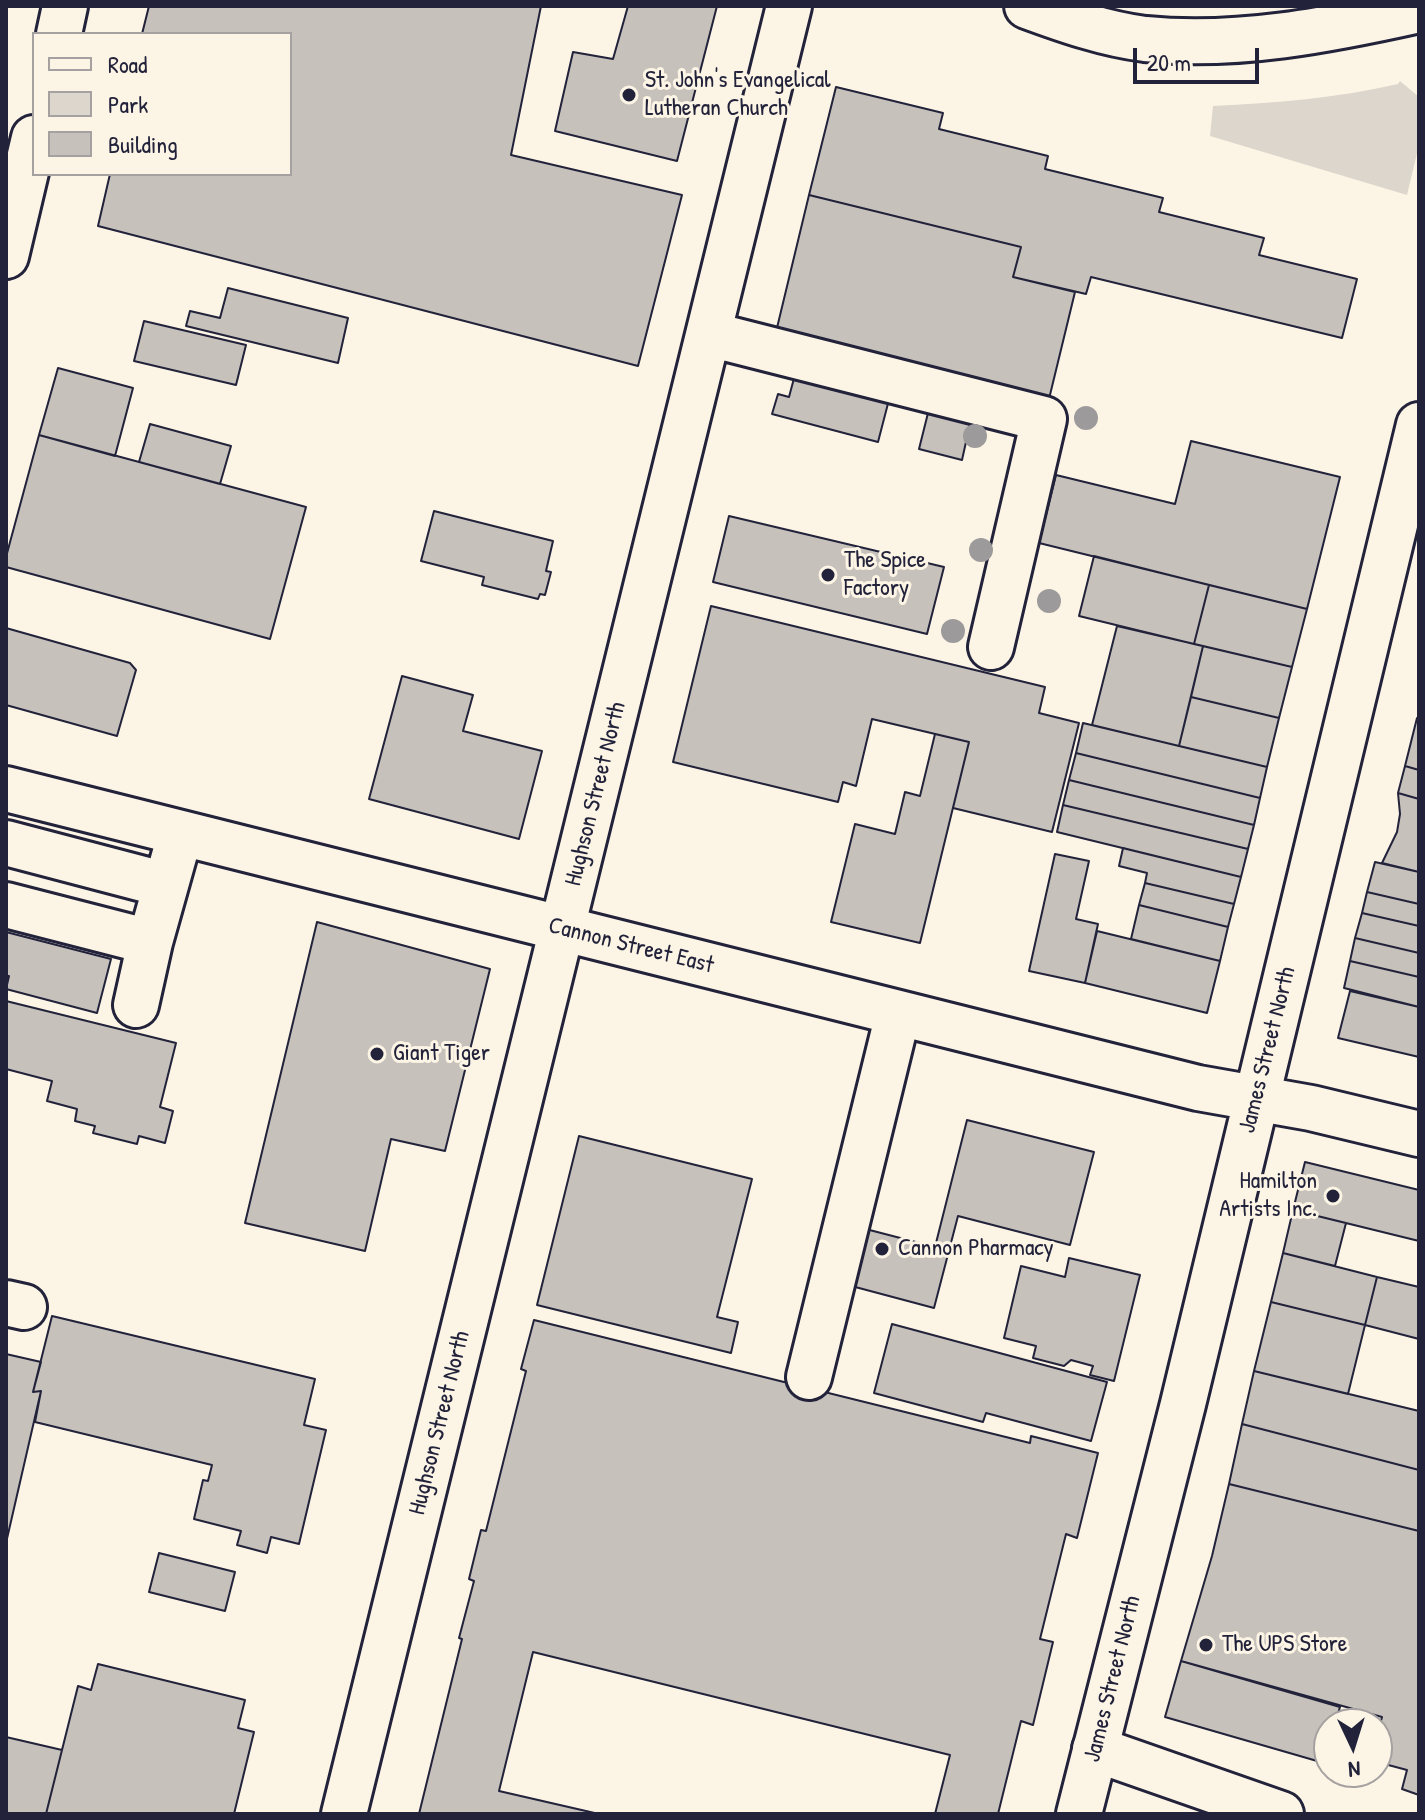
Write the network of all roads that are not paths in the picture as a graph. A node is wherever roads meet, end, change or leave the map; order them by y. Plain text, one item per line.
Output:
1 (65, 6) edge
2 (789, 6) edge
3 (1027, 6) edge
4 (1419, 10) edge
5 (1121, 19) edge
6 (59, 32) edge
7 (32, 146) edge
8 (6, 256) edge
9 (709, 334) junction
10 (1419, 425) edge
11 (991, 647) dead end
12 (7, 794) edge
13 (180, 835) junction
14 (6, 843) edge
15 (166, 885) junction
16 (6, 905) edge
17 (562, 929) junction
18 (150, 942) junction
19 (136, 1005) dead end
20 (898, 1014) junction
21 (1256, 1098) junction
22 (1419, 1134) edge
23 (809, 1377) dead end
24 (1095, 1749) junction
25 (344, 1814) edge
26 (1079, 1814) edge
27 (1281, 1814) edge

1 - 6 main road
2 - 9 main road, Hughson Street North
3 - 5 main road
4 - 5 main road
7 - 8 main road
9 - 11 main road
9 - 17 main road, Hughson Street North
10 - 21 main road, James Street North
12 - 13 main road, Cannon Street East
13 - 15 main road
13 - 17 main road, Cannon Street East
14 - 15 main road
15 - 18 main road
16 - 18 main road
17 - 20 main road, Cannon Street East
17 - 25 main road, Hughson Street North
18 - 19 main road
20 - 21 main road, Cannon Street East
20 - 23 main road
21 - 22 main road, Cannon Street East
21 - 24 main road, James Street North
24 - 26 main road, James Street North
24 - 27 main road

